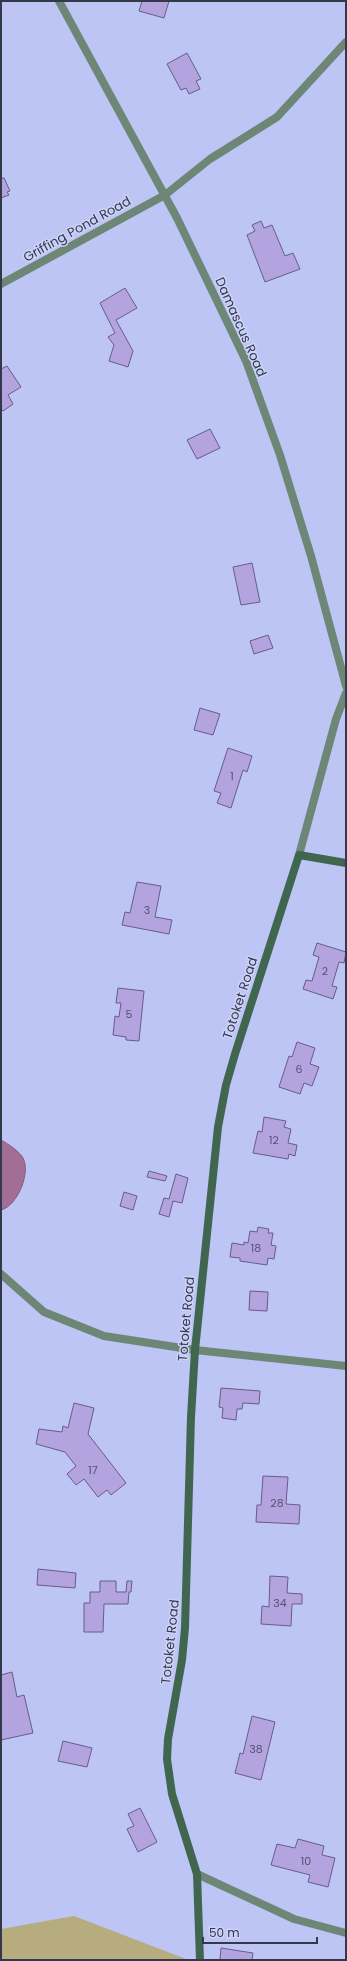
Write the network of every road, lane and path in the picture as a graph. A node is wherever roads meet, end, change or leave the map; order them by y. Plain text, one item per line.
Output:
1 (59, 1) edge
2 (346, 42) edge
3 (164, 195) junction
4 (1, 284) edge
5 (346, 686) edge
6 (346, 693) edge
7 (299, 856) junction
8 (346, 863) edge
9 (1, 1274) edge
10 (195, 1350) junction
11 (346, 1366) edge
12 (197, 1874) junction
13 (346, 1933) edge
14 (200, 1960) edge

1 - 3 street, Damascus Road
2 - 3 street, Griffing Pond Road
3 - 4 street, Griffing Pond Road
3 - 5 street, Damascus Road
6 - 7 street, Totoket Road
7 - 8 main road
7 - 10 main road, Totoket Road
9 - 10 street
10 - 11 street
10 - 12 main road, Totoket Road
12 - 13 street
12 - 14 main road, Totoket Road

